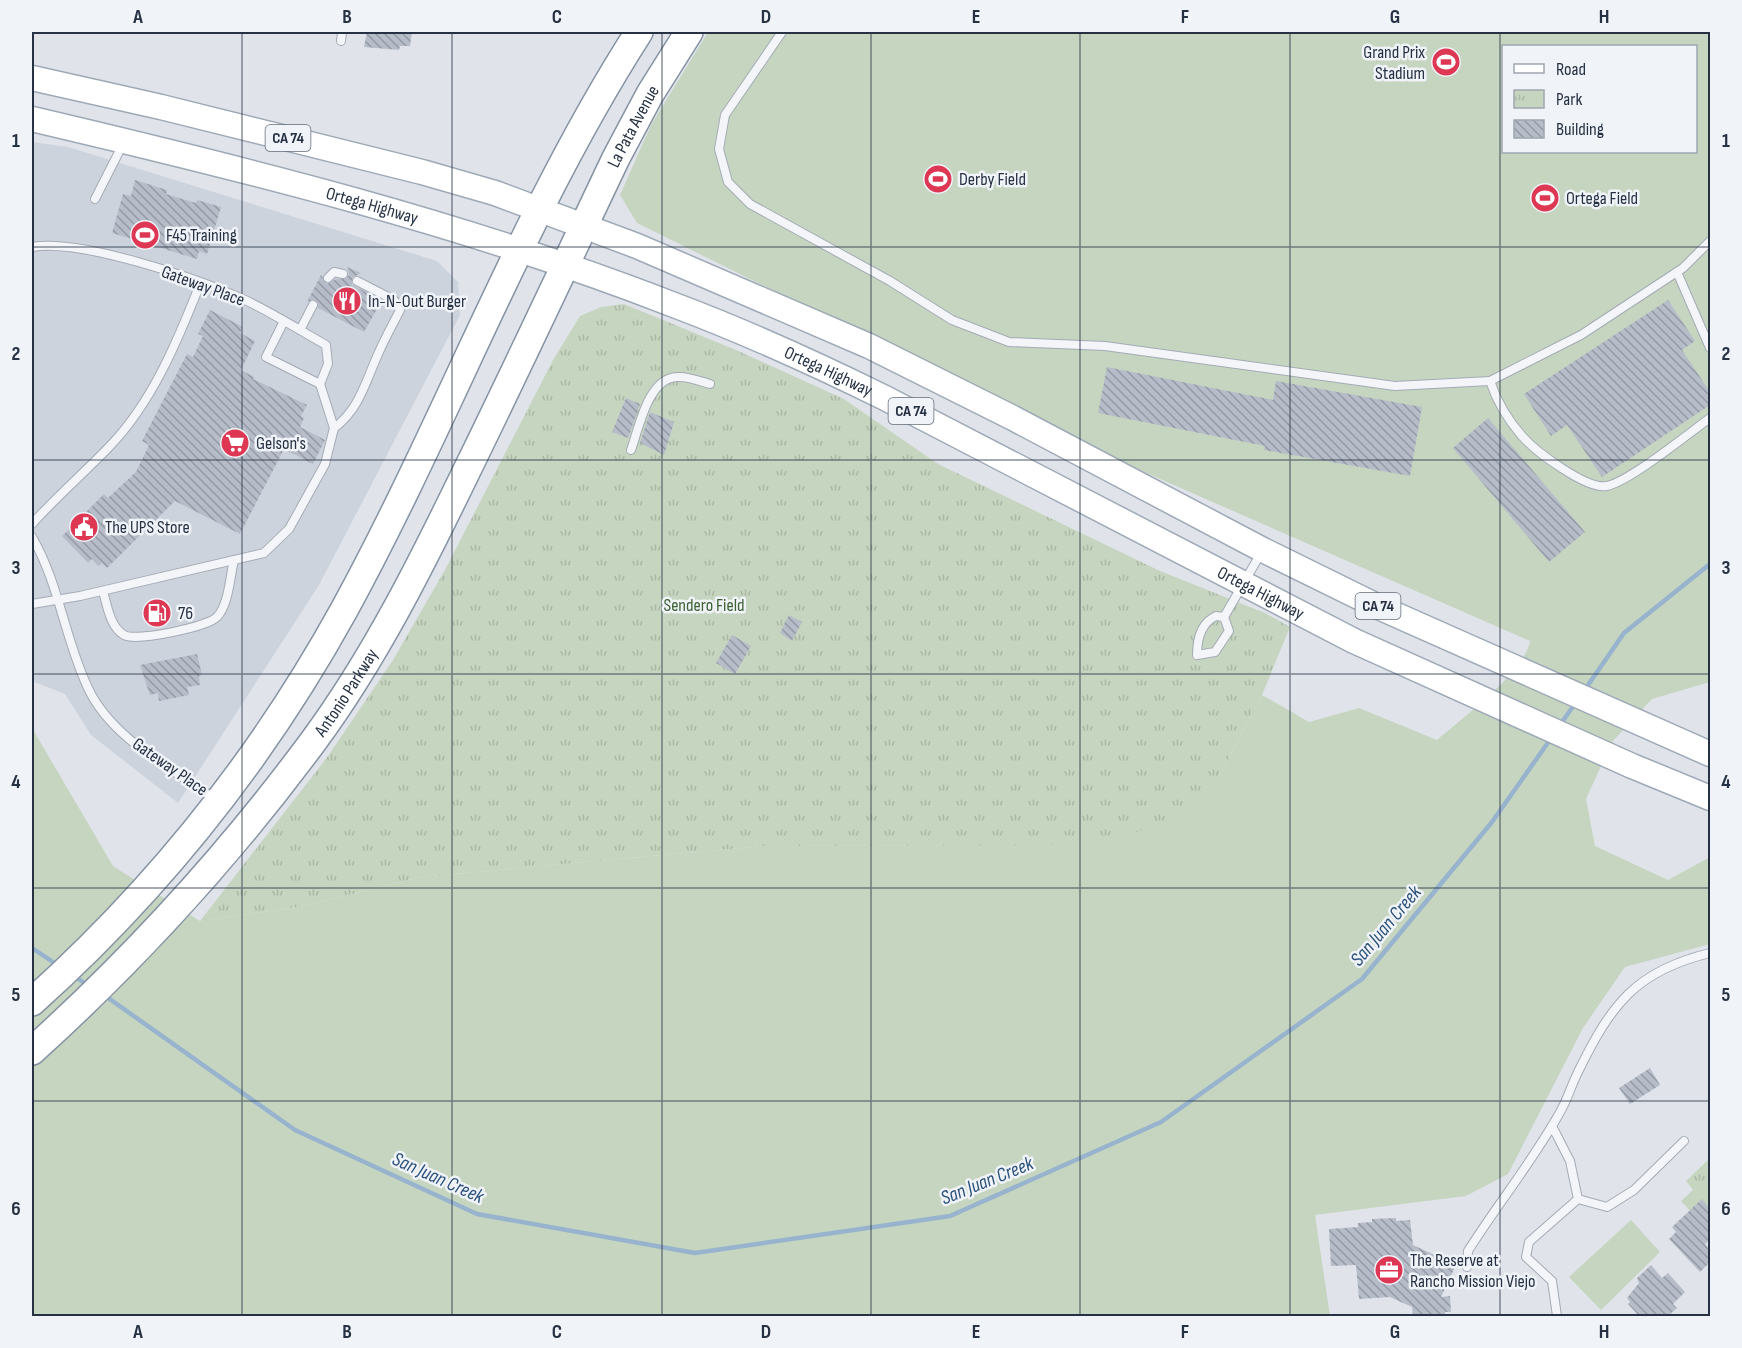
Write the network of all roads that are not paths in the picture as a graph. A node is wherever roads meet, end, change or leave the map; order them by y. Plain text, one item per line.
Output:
1 (342, 32) edge
2 (639, 32) edge
3 (689, 32) edge
4 (782, 32) edge
5 (341, 41) dead end
6 (32, 78) edge
7 (32, 119) edge
8 (125, 141) junction
9 (95, 199) dead end
10 (541, 209) junction
11 (584, 225) junction
12 (1710, 241) edge
13 (32, 247) edge
14 (519, 251) junction
15 (566, 267) junction
16 (1677, 272) junction
17 (343, 274) dead end
18 (328, 278) dead end
19 (357, 281) dead end
20 (200, 284) junction
21 (313, 306) dead end
22 (284, 321) junction
23 (300, 330) junction
24 (1710, 348) edge
25 (1490, 381) junction
26 (320, 384) junction
27 (710, 384) dead end
28 (1710, 418) edge
29 (334, 428) junction
30 (631, 450) dead end
31 (32, 524) edge
32 (32, 537) edge
33 (1263, 550) junction
34 (234, 560) junction
35 (1243, 585) junction
36 (103, 591) junction
37 (56, 600) junction
38 (32, 604) edge
39 (1224, 617) junction
40 (1710, 754) edge
41 (1710, 798) edge
42 (219, 802) junction
43 (206, 876) junction
44 (1710, 953) edge
45 (32, 1002) edge
46 (32, 1051) edge
47 (1552, 1126) junction
48 (1684, 1141) dead end
49 (1578, 1199) junction
50 (1467, 1268) dead end
51 (1557, 1317) edge

1 - 5 lane
2 - 10 highway
3 - 11 highway, La Pata Avenue
4 - 25 lane
6 - 10 main road, CA 74
7 - 8 main road, Ortega Highway / CA 74
8 - 9 lane
8 - 14 main road, Ortega Highway / CA 74
10 - 11 main road, CA 74
10 - 14 highway
11 - 15 highway, La Pata Avenue
11 - 33 main road, CA 74
12 - 16 lane
13 - 20 lane, Gateway Place
14 - 15 main road, Ortega Highway / CA 74
14 - 42 highway
15 - 35 main road, Ortega Highway / CA 74
15 - 43 highway, Antonio Parkway
16 - 24 lane
16 - 25 lane
17 - 18 lane
19 - 29 lane
20 - 22 lane, Gateway Place
20 - 31 lane
21 - 23 lane
22 - 23 lane, Gateway Place
22 - 26 lane
23 - 26 lane, Gateway Place
25 - 28 lane
26 - 29 lane
27 - 30 lane
29 - 34 lane
32 - 37 lane, Gateway Place
33 - 35 lane
33 - 40 main road, CA 74
34 - 36 lane
34 - 36 lane
35 - 39 lane
35 - 41 main road, Ortega Highway / CA 74
36 - 37 lane
37 - 38 lane
37 - 42 lane, Gateway Place
39 - 39 lane
42 - 43 highway
42 - 45 highway
43 - 46 highway, Antonio Parkway
44 - 47 lane
47 - 49 lane
47 - 50 lane
48 - 49 lane
49 - 51 lane

